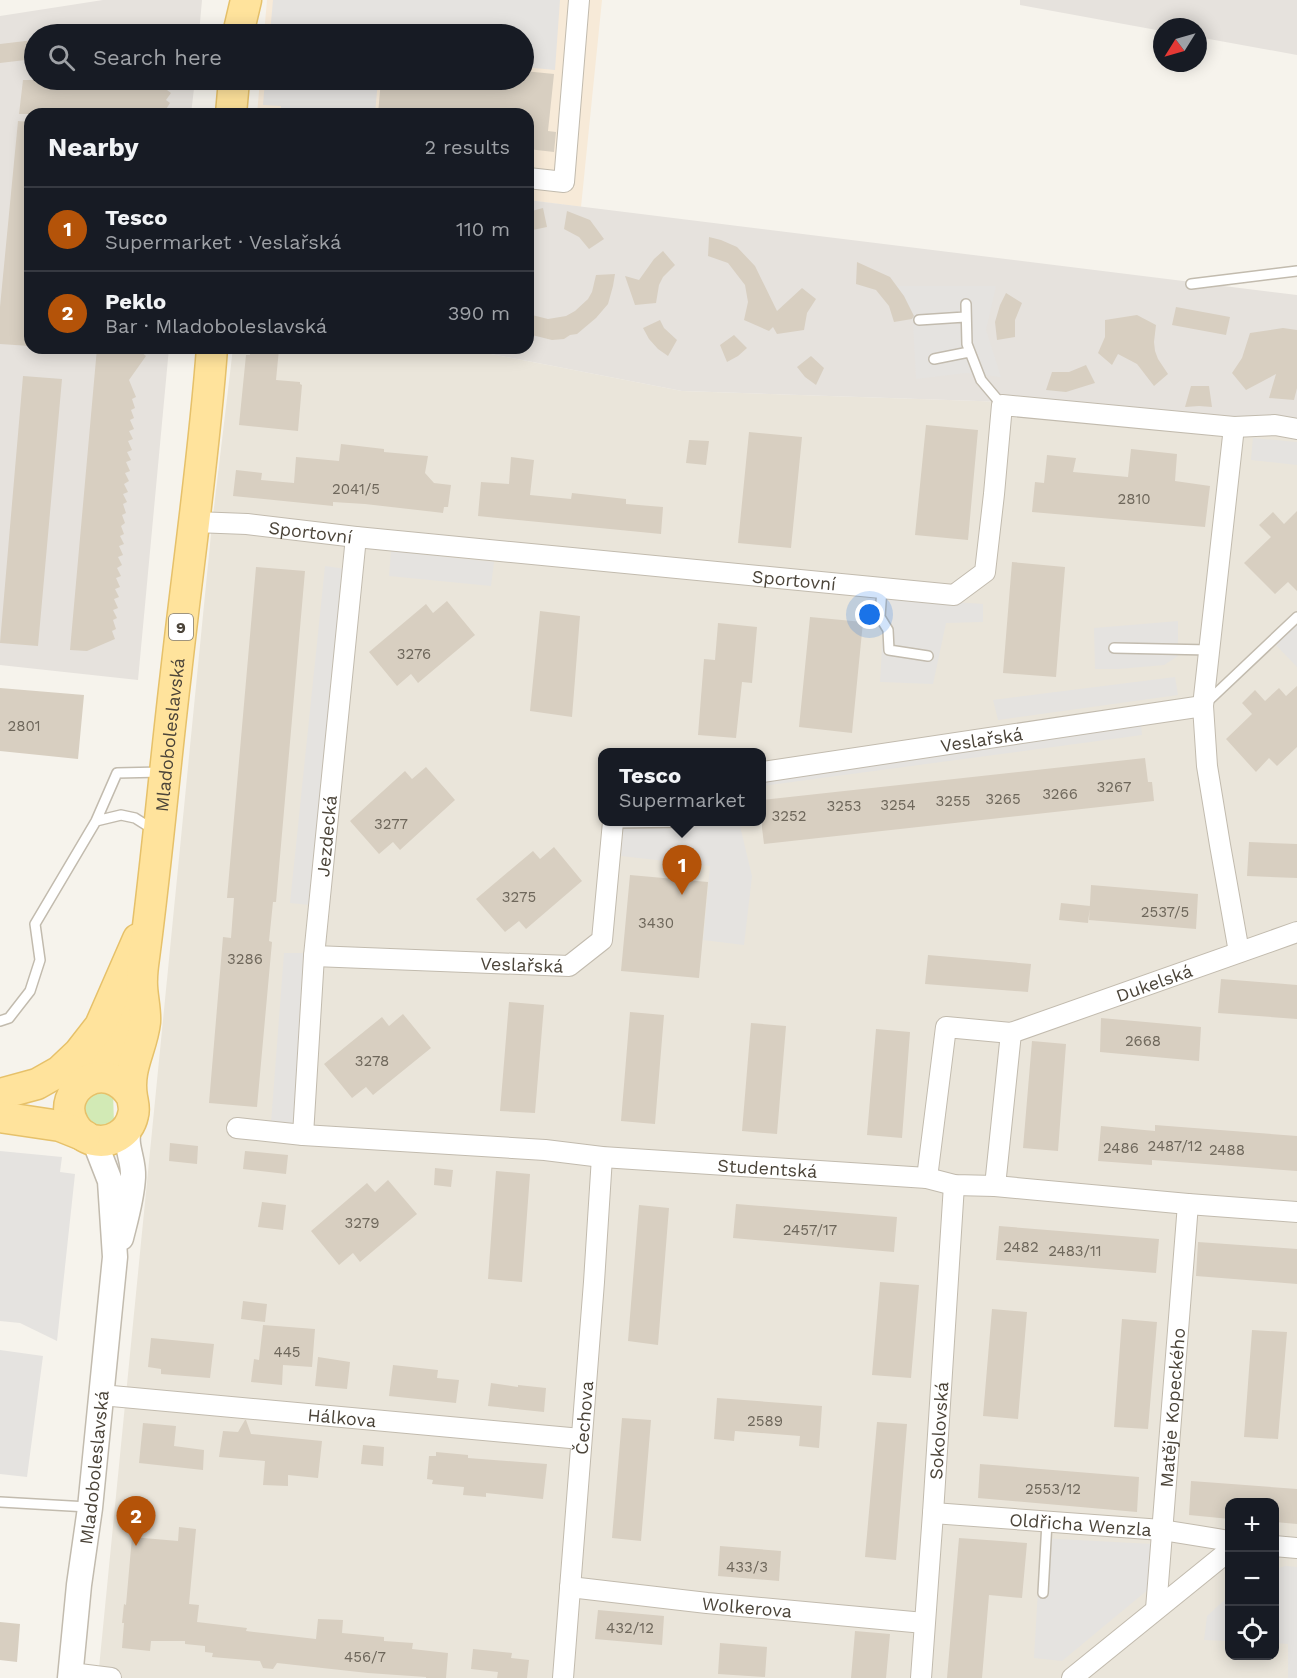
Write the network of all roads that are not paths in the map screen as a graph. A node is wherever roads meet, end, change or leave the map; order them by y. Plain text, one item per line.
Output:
1 (579, 0) edge
2 (233, 90) edge
3 (232, 108) edge
4 (534, 179) edge
5 (1297, 271) edge
6 (1191, 284) dead end
7 (966, 304) dead end
8 (965, 317) junction
9 (919, 320) dead end
10 (969, 352) junction
11 (211, 354) edge
12 (934, 359) dead end
13 (1002, 405) junction
14 (1234, 427) junction
15 (1297, 429) edge
16 (195, 522) junction
17 (356, 537) junction
18 (882, 588) junction
19 (1297, 617) edge
20 (1114, 648) dead end
21 (1210, 651) junction
22 (928, 656) dead end
23 (1203, 706) junction
24 (164, 771) junction
25 (766, 771) edge
26 (96, 821) junction
27 (613, 826) edge
28 (159, 833) junction
29 (150, 912) junction
30 (1297, 932) edge
31 (1239, 952) junction
32 (314, 956) junction
33 (141, 978) junction
34 (0, 1021) edge
35 (1011, 1034) junction
36 (82, 1085) junction
37 (0, 1094) edge
38 (130, 1111) junction
39 (0, 1116) edge
40 (237, 1128) dead end
41 (303, 1135) junction
42 (89, 1138) junction
43 (602, 1157) junction
44 (927, 1178) junction
45 (954, 1185) junction
46 (995, 1186) junction
47 (1188, 1204) junction
48 (1297, 1212) edge
49 (115, 1257) junction
50 (101, 1395) junction
51 (581, 1439) junction
52 (0, 1502) edge
53 (90, 1508) junction
54 (933, 1513) junction
55 (1047, 1522) junction
56 (1162, 1530) junction
57 (1225, 1540) edge
58 (1279, 1546) edge
59 (1297, 1548) edge
60 (1228, 1552) edge
61 (570, 1587) junction
62 (1043, 1593) dead end
63 (1156, 1610) junction
64 (924, 1623) junction
65 (70, 1676) edge
66 (111, 1678) edge
67 (563, 1678) edge
68 (921, 1678) edge
69 (1072, 1678) edge

1 - 4 street
2 - 3 main road
5 - 6 lane
7 - 8 lane
8 - 9 lane
8 - 10 lane
10 - 12 lane
10 - 13 lane
11 - 16 main road, Mladoboleslavská / 9
13 - 14 street
13 - 18 street, Sportovní
14 - 15 street
14 - 21 street
16 - 17 street, Sportovní
16 - 24 main road, Mladoboleslavská / 9
17 - 18 street, Sportovní
17 - 32 street, Jezdecká
18 - 22 lane
19 - 23 lane
20 - 21 lane
21 - 23 street
23 - 25 street, Veslařská
23 - 31 street
24 - 26 lane
24 - 28 main road, Mladoboleslavská / 9
26 - 28 lane
26 - 34 lane
27 - 32 street, Veslařská
28 - 29 main road, Mladoboleslavská / 9
29 - 33 main road, Mladoboleslavská / 9
29 - 37 main road, 9
30 - 31 street, Dukelská
31 - 35 street, Dukelská
32 - 41 street, Jezdecká
33 - 36 main road, Mladoboleslavská
33 - 38 main road, Mladoboleslavská
35 - 44 street
35 - 46 street
36 - 38 main road
36 - 39 main road
36 - 42 main road, Mladoboleslavská
38 - 42 main road
38 - 49 street, Mladoboleslavská
39 - 42 main road
40 - 41 street, Studentská
41 - 43 street, Studentská
42 - 49 street, Mladoboleslavská
43 - 44 street, Studentská
43 - 51 street, Čechova
44 - 45 street, Studentská
45 - 46 street, Studentská
45 - 54 street, Sokolovská
46 - 47 street, Studentská
47 - 48 street, Studentská
47 - 56 street, Matěje Kopeckého
49 - 50 street, Mladoboleslavská
50 - 51 street, Hálkova
50 - 53 street, Mladoboleslavská
51 - 61 street, Čechova
52 - 53 lane
53 - 65 street, Mladoboleslavská
54 - 55 street, Oldřicha Wenzla
54 - 64 street, Sokolovská
55 - 56 street, Oldřicha Wenzla
55 - 62 lane
56 - 57 street, Oldřicha Wenzla
56 - 63 street, Matěje Kopeckého
58 - 59 street
60 - 63 street
61 - 64 street, Wolkerova
61 - 67 street, Čechova
63 - 69 street
64 - 68 street, Sokolovská
65 - 66 street

